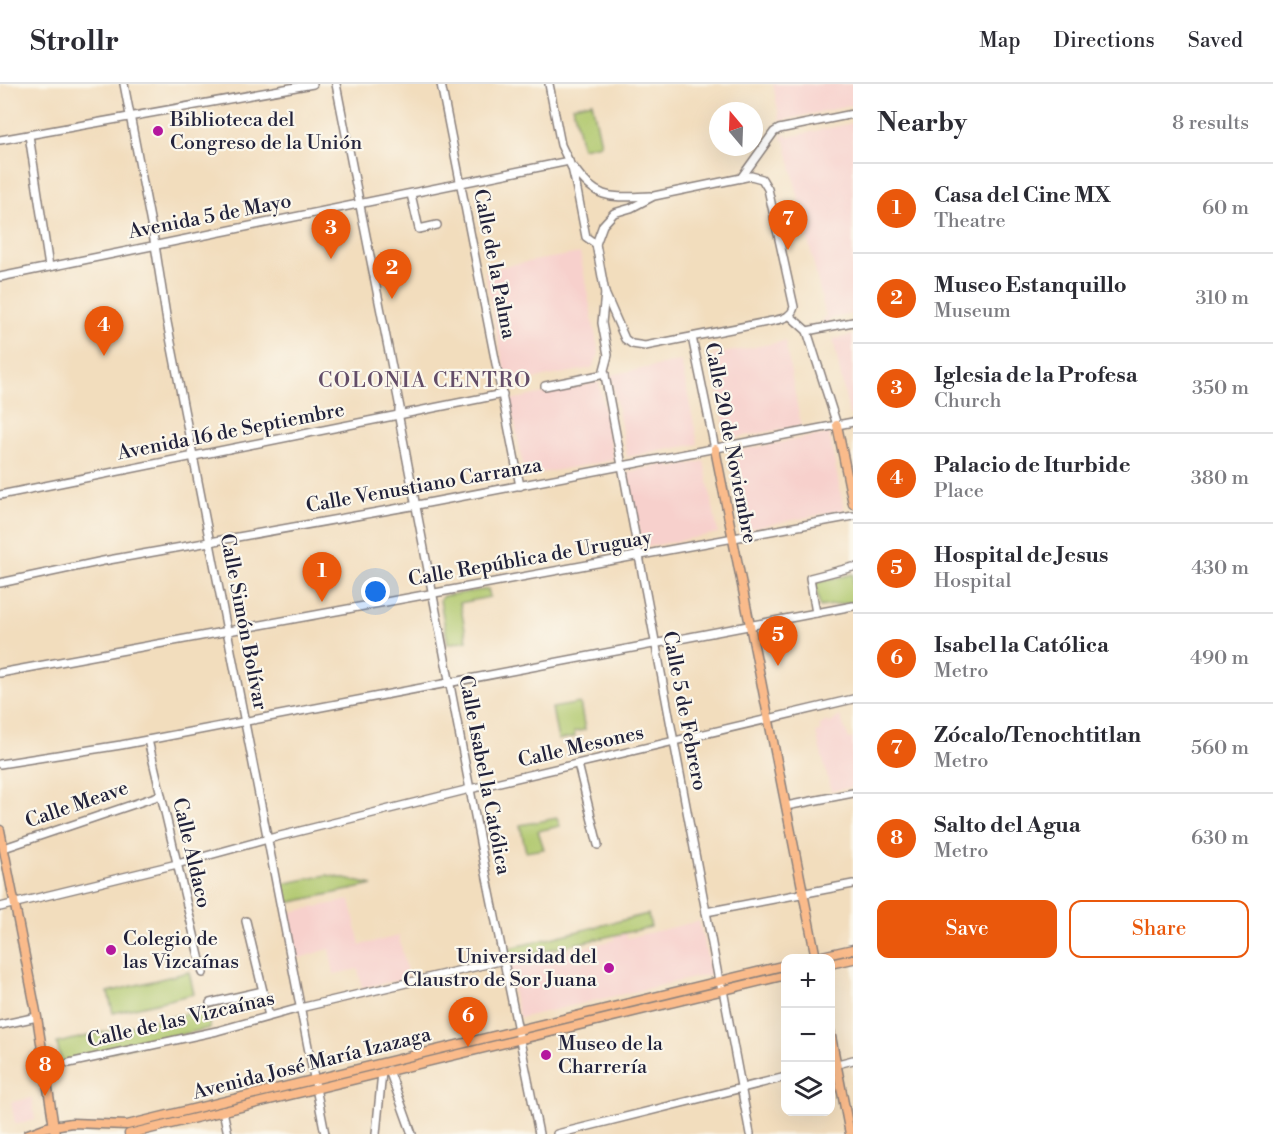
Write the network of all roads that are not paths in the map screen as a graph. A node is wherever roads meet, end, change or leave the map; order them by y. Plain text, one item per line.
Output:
1 (124, 84) edge
2 (313, 84) edge
3 (336, 84) edge
4 (441, 84) edge
5 (549, 84) edge
6 (853, 114) edge
7 (131, 116) junction
8 (29, 135) junction
9 (0, 140) edge
10 (569, 161) junction
11 (741, 178) junction
12 (461, 183) junction
13 (411, 194) junction
14 (654, 196) junction
15 (359, 204) junction
16 (437, 225) dead end
17 (596, 244) junction
18 (155, 245) junction
19 (49, 267) junction
20 (0, 277) edge
21 (605, 293) junction
22 (789, 315) junction
23 (853, 322) edge
24 (807, 331) junction
25 (692, 337) junction
26 (605, 374) junction
27 (545, 386) dead end
28 (503, 394) junction
29 (400, 415) junction
30 (853, 422) edge
31 (837, 425) junction
32 (715, 449) junction
33 (194, 456) junction
34 (622, 466) junction
35 (520, 486) junction
36 (0, 495) edge
37 (853, 504) edge
38 (417, 505) junction
39 (853, 516) edge
40 (732, 538) junction
41 (211, 542) junction
42 (638, 555) junction
43 (853, 567) edge
44 (0, 583) edge
45 (434, 593) junction
46 (853, 606) edge
47 (816, 613) junction
48 (750, 625) junction
49 (228, 630) junction
50 (655, 642) junction
51 (0, 673) edge
52 (450, 683) junction
53 (853, 699) edge
54 (769, 720) junction
55 (246, 721) junction
56 (148, 740) junction
57 (673, 741) junction
58 (578, 764) junction
59 (0, 765) edge
60 (470, 789) junction
61 (853, 793) edge
62 (161, 795) junction
63 (786, 806) junction
64 (0, 830) edge
65 (268, 839) junction
66 (598, 845) dead end
67 (4, 848) junction
68 (177, 864) junction
69 (853, 884) edge
70 (803, 894) junction
71 (15, 904) junction
72 (0, 907) edge
73 (706, 912) junction
74 (246, 921) dead end
75 (853, 949) edge
76 (814, 954) edge
77 (832, 954) edge
78 (853, 959) edge
79 (504, 960) junction
80 (835, 963) edge
81 (781, 967) edge
82 (203, 973) dead end
83 (781, 976) edge
84 (721, 985) junction
85 (263, 991) junction
86 (210, 1004) dead end
87 (300, 1008) junction
88 (269, 1016) junction
89 (37, 1017) junction
90 (0, 1025) edge
91 (519, 1035) junction
92 (853, 1060) edge
93 (69, 1063) dead end
94 (835, 1065) edge
95 (835, 1067) edge
96 (386, 1071) junction
97 (781, 1078) edge
98 (314, 1084) junction
99 (742, 1089) junction
100 (849, 1100) edge
101 (223, 1111) junction
102 (55, 1130) edge
103 (28, 1134) edge
104 (129, 1134) edge
105 (228, 1134) edge
106 (325, 1134) edge
107 (376, 1134) edge
108 (412, 1134) edge
109 (539, 1134) edge
110 (557, 1134) edge
111 (750, 1134) edge
112 (850, 1134) edge

1 - 7 street, Calle Simón Bolívar
2 - 7 street
3 - 15 street, Calle Isabel la Católica
4 - 12 street, Calle de la Palma
5 - 10 street
6 - 11 street
7 - 8 street
7 - 18 street, Calle Simón Bolívar
8 - 9 street
8 - 19 street
10 - 12 street, Avenida 5 de Mayo
10 - 14 street
10 - 17 street
11 - 14 street
11 - 22 street
12 - 13 street, Avenida 5 de Mayo
12 - 28 street, Calle de la Palma
13 - 15 street, Avenida 5 de Mayo
13 - 16 street
14 - 17 street
15 - 18 street, Avenida 5 de Mayo
15 - 29 street, Calle Isabel la Católica
17 - 21 street
18 - 19 street, Avenida 5 de Mayo
18 - 33 street, Calle Simón Bolívar
19 - 20 street, Avenida 5 de Mayo
21 - 25 street
21 - 26 street, Calle 5 de Febrero
22 - 24 street
22 - 25 street
23 - 24 street
24 - 31 street
25 - 32 street, Calle 20 de Noviembre
26 - 27 street
26 - 34 street, Calle 5 de Febrero
28 - 29 street, Avenida 16 de Septiembre
28 - 35 street, Calle de la Palma
29 - 33 street, Avenida 16 de Septiembre
29 - 38 street, Calle Isabel la Católica
30 - 31 street, Calle Venustiano Carranza
31 - 32 street, Calle Venustiano Carranza
31 - 37 main road
32 - 34 street, Calle Venustiano Carranza
32 - 40 main road, Calle 20 de Noviembre
33 - 36 street, Avenida 16 de Septiembre
33 - 41 street, Calle Simón Bolívar
34 - 35 street, Calle Venustiano Carranza
34 - 42 street, Calle 5 de Febrero
35 - 38 street, Calle Venustiano Carranza
38 - 41 street, Calle Venustiano Carranza
38 - 45 street, Calle Isabel la Católica
39 - 40 street, Calle República de Uruguay
40 - 42 street, Calle República de Uruguay
40 - 48 main road, Calle 20 de Noviembre
41 - 44 street, Calle Venustiano Carranza
41 - 49 street, Calle Simón Bolívar
42 - 45 street, Calle República de Uruguay
42 - 50 street, Calle 5 de Febrero
43 - 47 street
45 - 49 street, Calle República de Uruguay
45 - 52 street, Calle Isabel la Católica
46 - 47 street
47 - 48 street
48 - 50 street
48 - 54 main road, Calle 20 de Noviembre
49 - 51 street, Calle República de Uruguay
49 - 55 street, Calle Simón Bolívar
50 - 52 street
50 - 57 street, Calle 5 de Febrero
52 - 55 street
52 - 60 street, Calle Isabel la Católica
53 - 54 street, Calle Mesones
54 - 57 street, Calle Mesones
54 - 63 main road
55 - 56 street
55 - 65 street, Calle Simón Bolívar
56 - 59 street
56 - 62 street, Calle Aldaco
57 - 58 street, Calle Mesones
57 - 73 street, Calle 5 de Febrero
58 - 60 street, Calle Mesones
58 - 66 street
60 - 65 street, Calle Mesones
60 - 79 street, Calle Isabel la Católica
61 - 63 street
62 - 67 street, Calle Meave
62 - 68 street, Calle Aldaco
63 - 70 main road
64 - 67 main road
65 - 68 street, Calle Mesones
65 - 87 street, Calle Simón Bolívar
67 - 71 main road
68 - 71 street
68 - 82 street, Calle Aldaco
69 - 70 street
70 - 73 street
70 - 76 main road
71 - 72 street
71 - 89 main road
73 - 84 street, Calle 5 de Febrero
74 - 85 street
75 - 77 main road
78 - 80 main road
79 - 87 street, Calle de las Vizcaínas
79 - 91 street, Calle Isabel la Católica
81 - 84 main road, Avenida José María Izazaga
83 - 84 main road, Avenida José María Izazaga
84 - 91 main road, Avenida José María Izazaga
84 - 99 street, Calle 5 de Febrero
85 - 86 street
85 - 88 street
87 - 88 street, Calle de las Vizcaínas
87 - 98 street, Calle Simón Bolívar
88 - 93 street, Calle de las Vizcaínas
89 - 90 street
89 - 102 main road
91 - 96 main road, Avenida José María Izazaga
91 - 98 main road, Avenida José María Izazaga
91 - 109 street, Calle Isabel la Católica
92 - 94 street
95 - 100 main road
96 - 98 main road, Avenida José María Izazaga
96 - 107 street
96 - 108 street
97 - 99 street
98 - 101 main road, Avenida José María Izazaga
98 - 102 main road, Avenida José María Izazaga
98 - 106 street, Calle Simón Bolívar
99 - 110 street
99 - 111 street, Calle 5 de Febrero
100 - 112 main road
101 - 104 main road, Avenida José María Izazaga
101 - 105 street
102 - 103 main road, Avenida José María Izazaga

